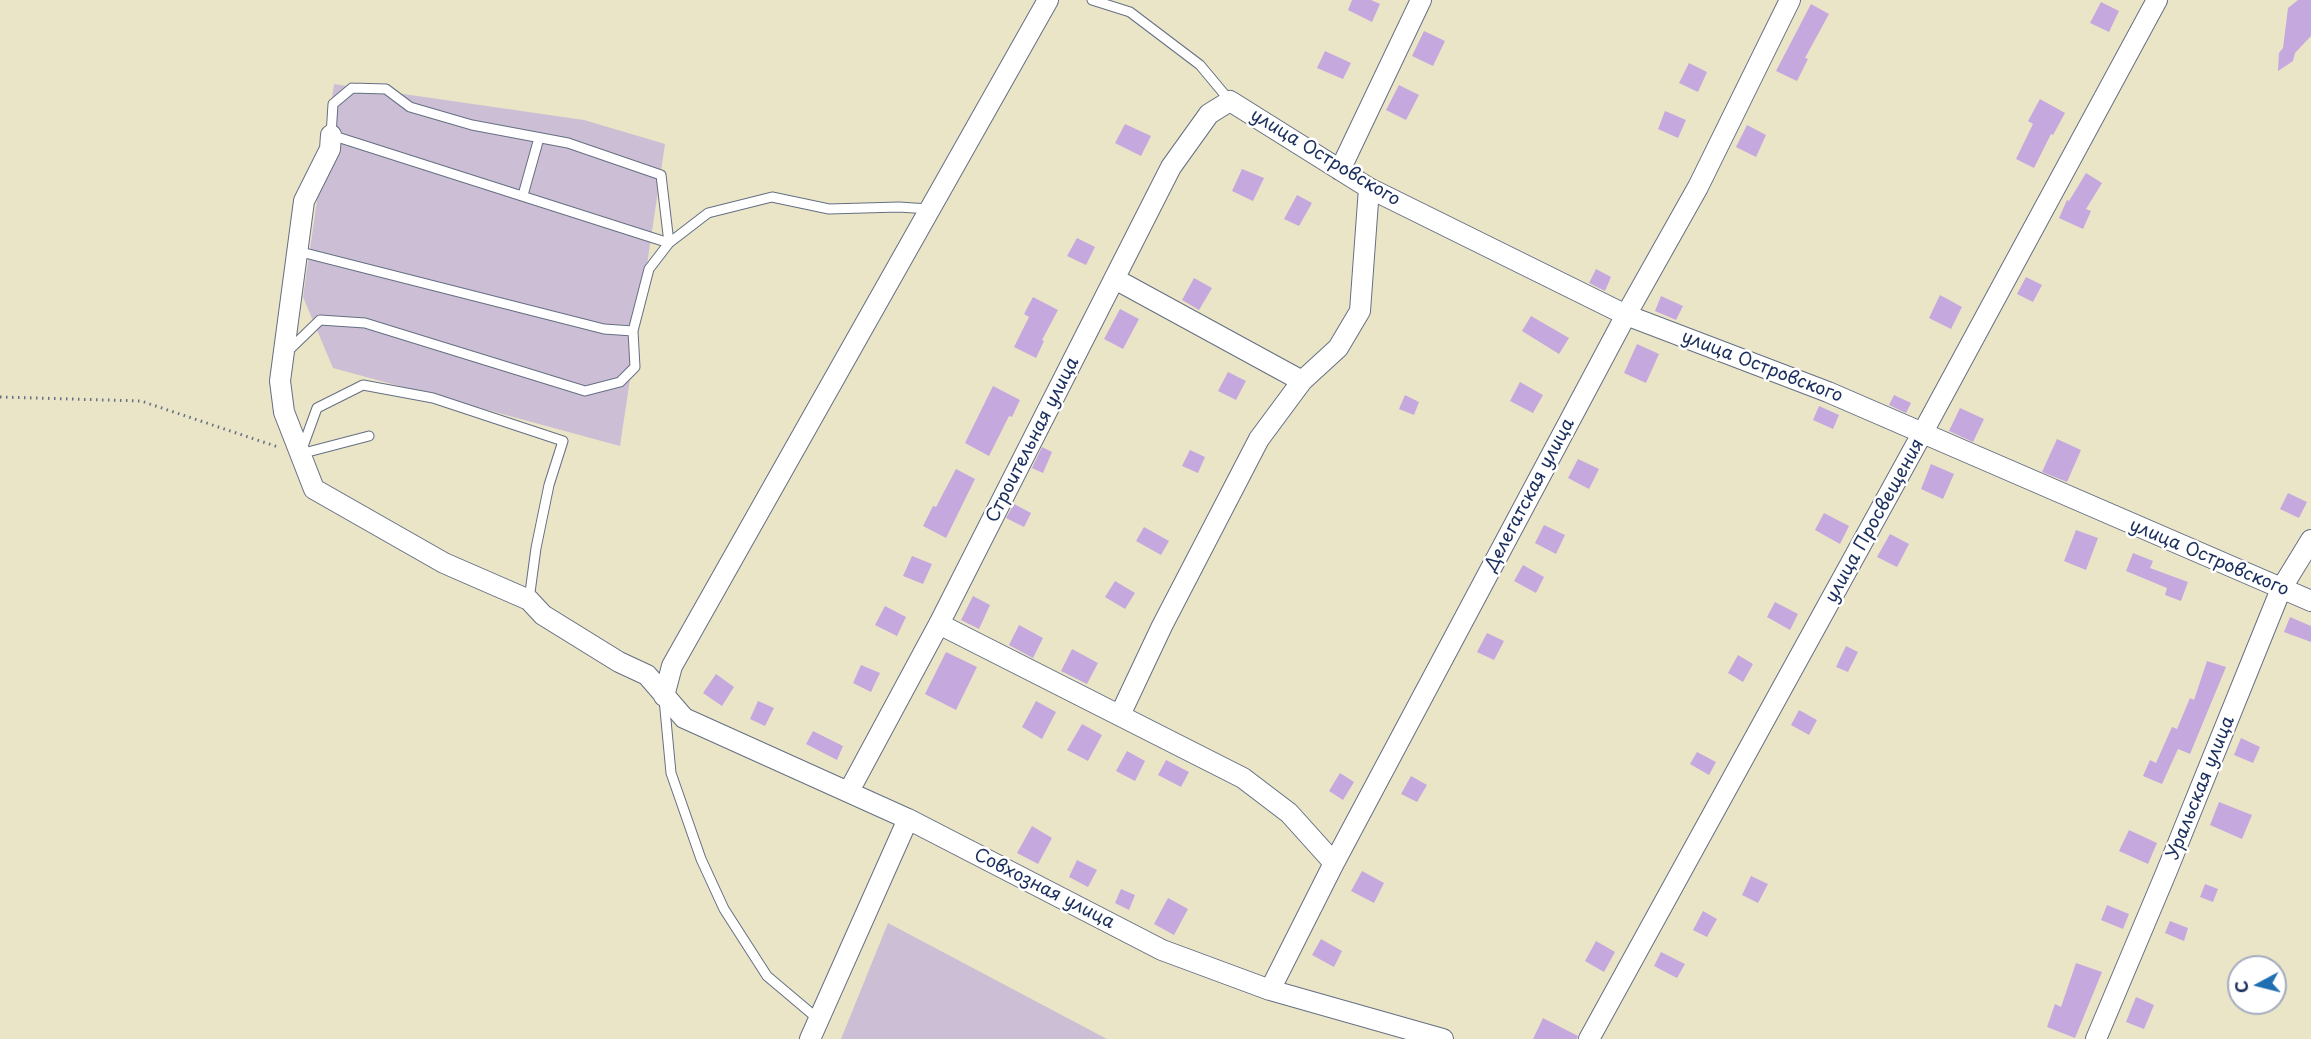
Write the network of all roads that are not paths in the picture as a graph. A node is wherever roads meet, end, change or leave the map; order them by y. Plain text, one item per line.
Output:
1 (1048, 0) edge
2 (1092, 0) edge
3 (1421, 0) edge
4 (1790, 0) edge
5 (2157, 0) edge
6 (1230, 101) junction
7 (331, 135) junction
8 (539, 138) junction
9 (1340, 170) junction
10 (1369, 188) junction
11 (523, 195) junction
12 (929, 209) junction
13 (669, 243) junction
14 (296, 250) junction
15 (1115, 279) junction
16 (1626, 315) junction
17 (633, 331) junction
18 (284, 355) junction
19 (1302, 381) junction
20 (1923, 432) junction
21 (369, 436) dead end
22 (300, 454) junction
23 (2311, 540) edge
24 (2281, 590) junction
25 (529, 600) junction
26 (2311, 601) edge
27 (939, 624) junction
28 (664, 696) junction
29 (1119, 715) junction
30 (849, 791) junction
31 (909, 819) junction
32 (1334, 864) junction
33 (1270, 990) junction
34 (818, 1019) junction
35 (810, 1039) edge
36 (1443, 1039) edge
37 (1589, 1039) edge
38 (2096, 1039) edge

1 - 12 street
2 - 6 lane
3 - 9 street
4 - 16 street, Делегатская улица
5 - 20 street, улица Просвещения
6 - 9 street, улица Островского
6 - 15 street, Строительная улица
7 - 8 lane
7 - 11 lane
7 - 14 street, Совхозная улица
8 - 11 lane
8 - 13 lane
9 - 10 street, улица Островского
10 - 16 street, улица Островского
10 - 19 street
11 - 13 lane
12 - 13 lane
12 - 28 street
13 - 17 lane
14 - 17 lane
14 - 18 street, Совхозная улица
15 - 19 street
15 - 27 street, Строительная улица
16 - 20 street, улица Островского
16 - 32 street, Делегатская улица
17 - 18 lane
18 - 22 street, Совхозная улица
19 - 29 street
20 - 24 street, улица Островского
20 - 37 street, улица Просвещения
21 - 22 lane
22 - 25 street, Совхозная улица
22 - 25 lane
23 - 24 street, Уральская улица
24 - 26 street, улица Островского
24 - 38 street, Уральская улица
25 - 28 street, Совхозная улица
27 - 29 street
27 - 30 street, Строительная улица
28 - 30 street, Совхозная улица
28 - 34 lane
29 - 32 street
30 - 31 street, Совхозная улица
31 - 33 street, Совхозная улица
31 - 34 street
32 - 33 street, Делегатская улица
33 - 36 street, Совхозная улица
34 - 35 street

